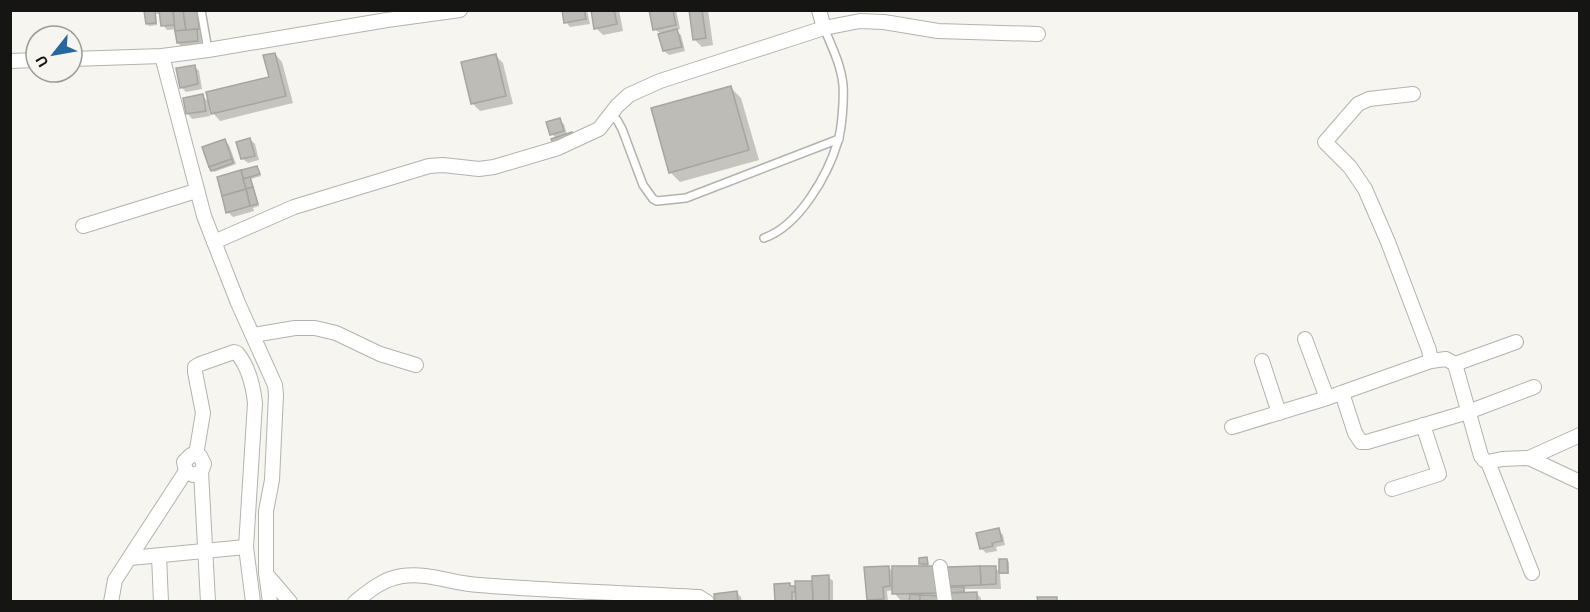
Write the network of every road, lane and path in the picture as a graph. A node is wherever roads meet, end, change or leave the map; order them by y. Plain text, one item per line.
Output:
1 (201, 10) edge
2 (460, 10) edge
3 (819, 10) edge
4 (386, 15) edge
5 (824, 28) junction
6 (1038, 34) dead end
7 (208, 50) junction
8 (162, 56) junction
9 (84, 59) edge
10 (1413, 94) dead end
11 (611, 116) junction
12 (839, 139) junction
13 (196, 191) junction
14 (83, 226) dead end
15 (764, 238) dead end
16 (214, 242) junction
17 (253, 336) junction
18 (1305, 339) dead end
19 (1516, 342) dead end
20 (1262, 361) dead end
21 (1431, 362) junction
22 (1455, 364) junction
23 (416, 365) dead end
24 (1534, 387) dead end
25 (1342, 393) junction
26 (1328, 398) junction
27 (1468, 412) junction
28 (1279, 413) junction
29 (1423, 425) junction
30 (1232, 427) dead end
31 (1580, 435) edge
32 (196, 455) junction
33 (1529, 458) junction
34 (1488, 462) junction
35 (186, 471) junction
36 (201, 472) junction
37 (1580, 482) edge
38 (1392, 489) dead end
39 (246, 547) junction
40 (206, 550) junction
41 (159, 556) junction
42 (130, 558) junction
43 (940, 567) dead end
44 (266, 573) junction
45 (1532, 573) dead end
46 (111, 602) edge
47 (161, 602) edge
48 (208, 602) edge
49 (254, 602) edge
50 (270, 602) edge
51 (290, 602) edge
52 (354, 602) edge
53 (707, 602) edge
54 (945, 602) edge

1 - 7 lane
2 - 4 street
3 - 5 street
4 - 7 street
5 - 6 street
5 - 11 street
5 - 12 lane
7 - 8 street
8 - 9 street
8 - 13 street
10 - 21 street
11 - 12 lane
11 - 16 street
12 - 15 lane
13 - 14 street
13 - 16 street
16 - 17 street
17 - 23 street
17 - 44 street
18 - 26 street
19 - 22 street
20 - 28 street
21 - 22 street
21 - 25 street
22 - 27 street
24 - 27 street
25 - 26 street
25 - 29 street
26 - 28 street
27 - 29 street
27 - 34 street
28 - 30 street
29 - 38 street
31 - 33 street
32 - 35 street
32 - 36 street
32 - 39 street
33 - 34 street
33 - 37 street
34 - 45 street
35 - 36 street
35 - 42 street
36 - 40 street
39 - 40 street
39 - 49 street
40 - 41 street
40 - 48 street
41 - 42 street
41 - 47 street
42 - 46 street
43 - 54 street
44 - 50 street
44 - 51 street
52 - 53 street

